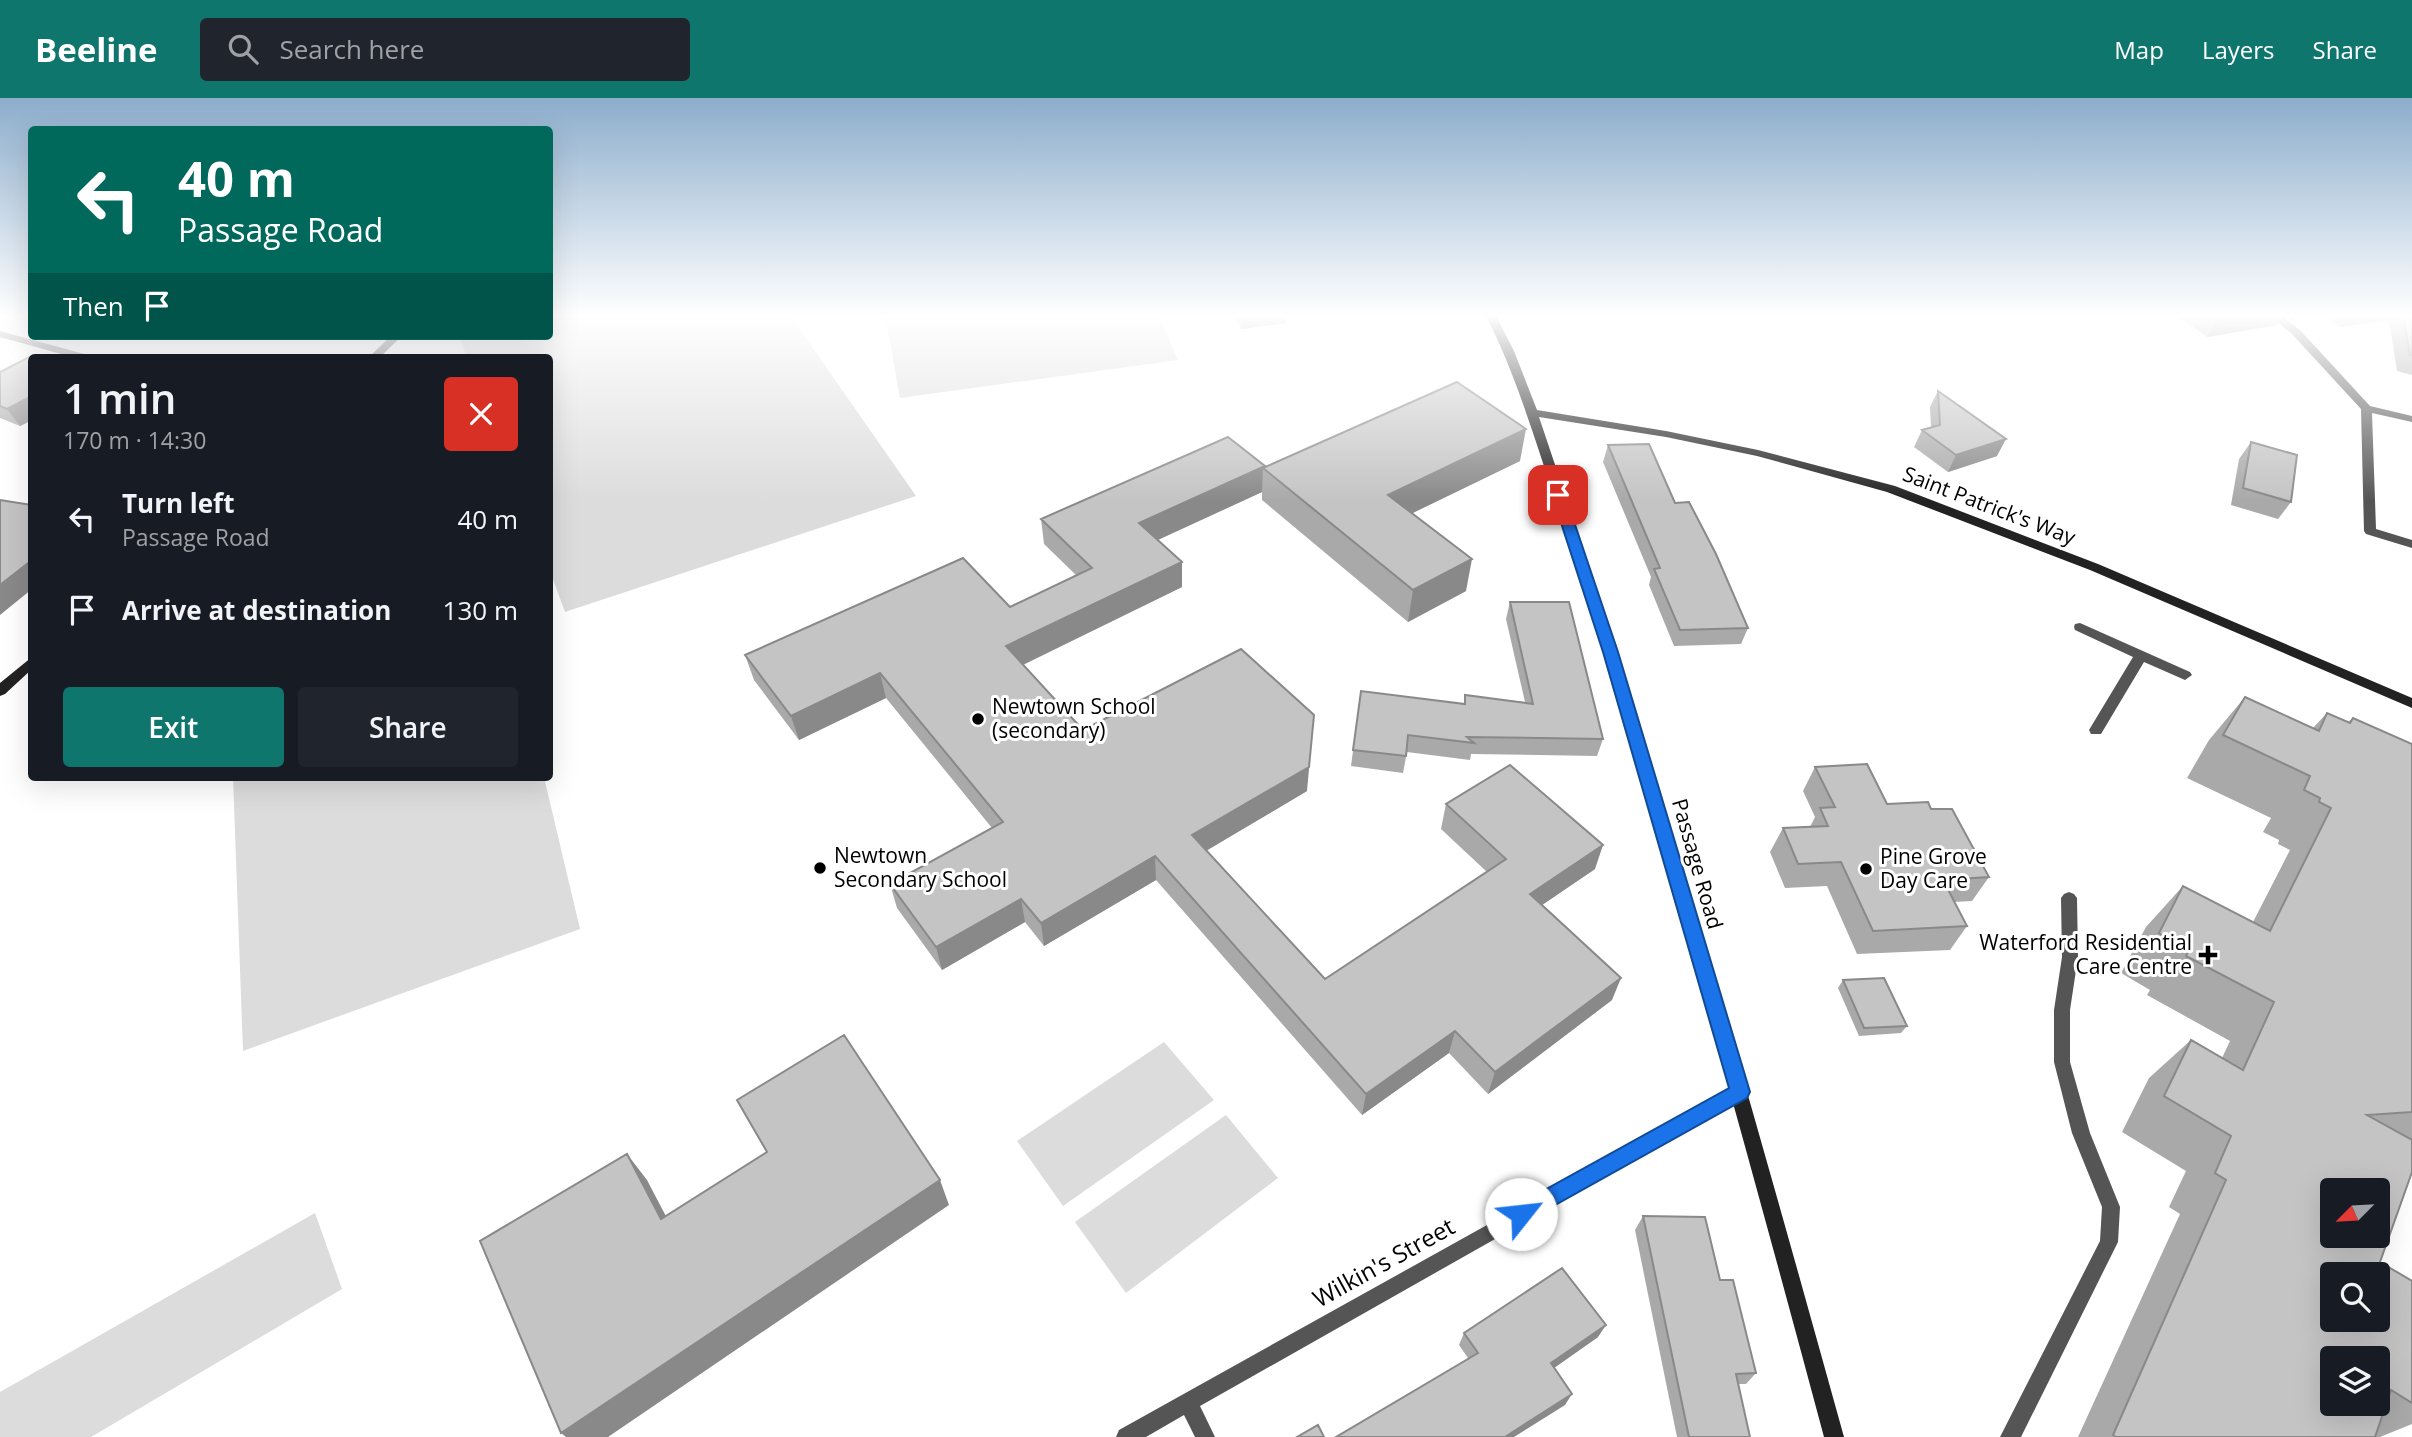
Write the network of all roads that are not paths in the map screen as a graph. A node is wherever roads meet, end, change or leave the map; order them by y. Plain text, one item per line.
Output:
1 (1518, 376) edge
2 (2337, 376) edge
3 (2366, 408) junction
4 (1532, 413) junction
5 (2412, 419) edge
6 (2412, 544) edge
7 (2080, 628) dead end
8 (2141, 655) junction
9 (28, 665) edge
10 (2185, 675) dead end
11 (0, 691) edge
12 (2412, 703) edge
13 (2096, 730) dead end
14 (2068, 898) dead end
15 (1740, 1092) junction
16 (1188, 1402) junction
17 (1126, 1437) edge
18 (1205, 1437) edge
19 (1834, 1437) edge
20 (2010, 1437) edge

1 - 4 main road, Passage Road
2 - 3 street
3 - 5 street
3 - 6 street
4 - 12 main road, Saint Patrick's Way
4 - 15 main road, Passage Road
7 - 8 street
8 - 10 street
8 - 13 street
9 - 11 main road
14 - 20 street
15 - 16 street, Wilkin's Street
15 - 19 main road, Passage Road
16 - 17 street, Wilkin's Street
16 - 18 street

